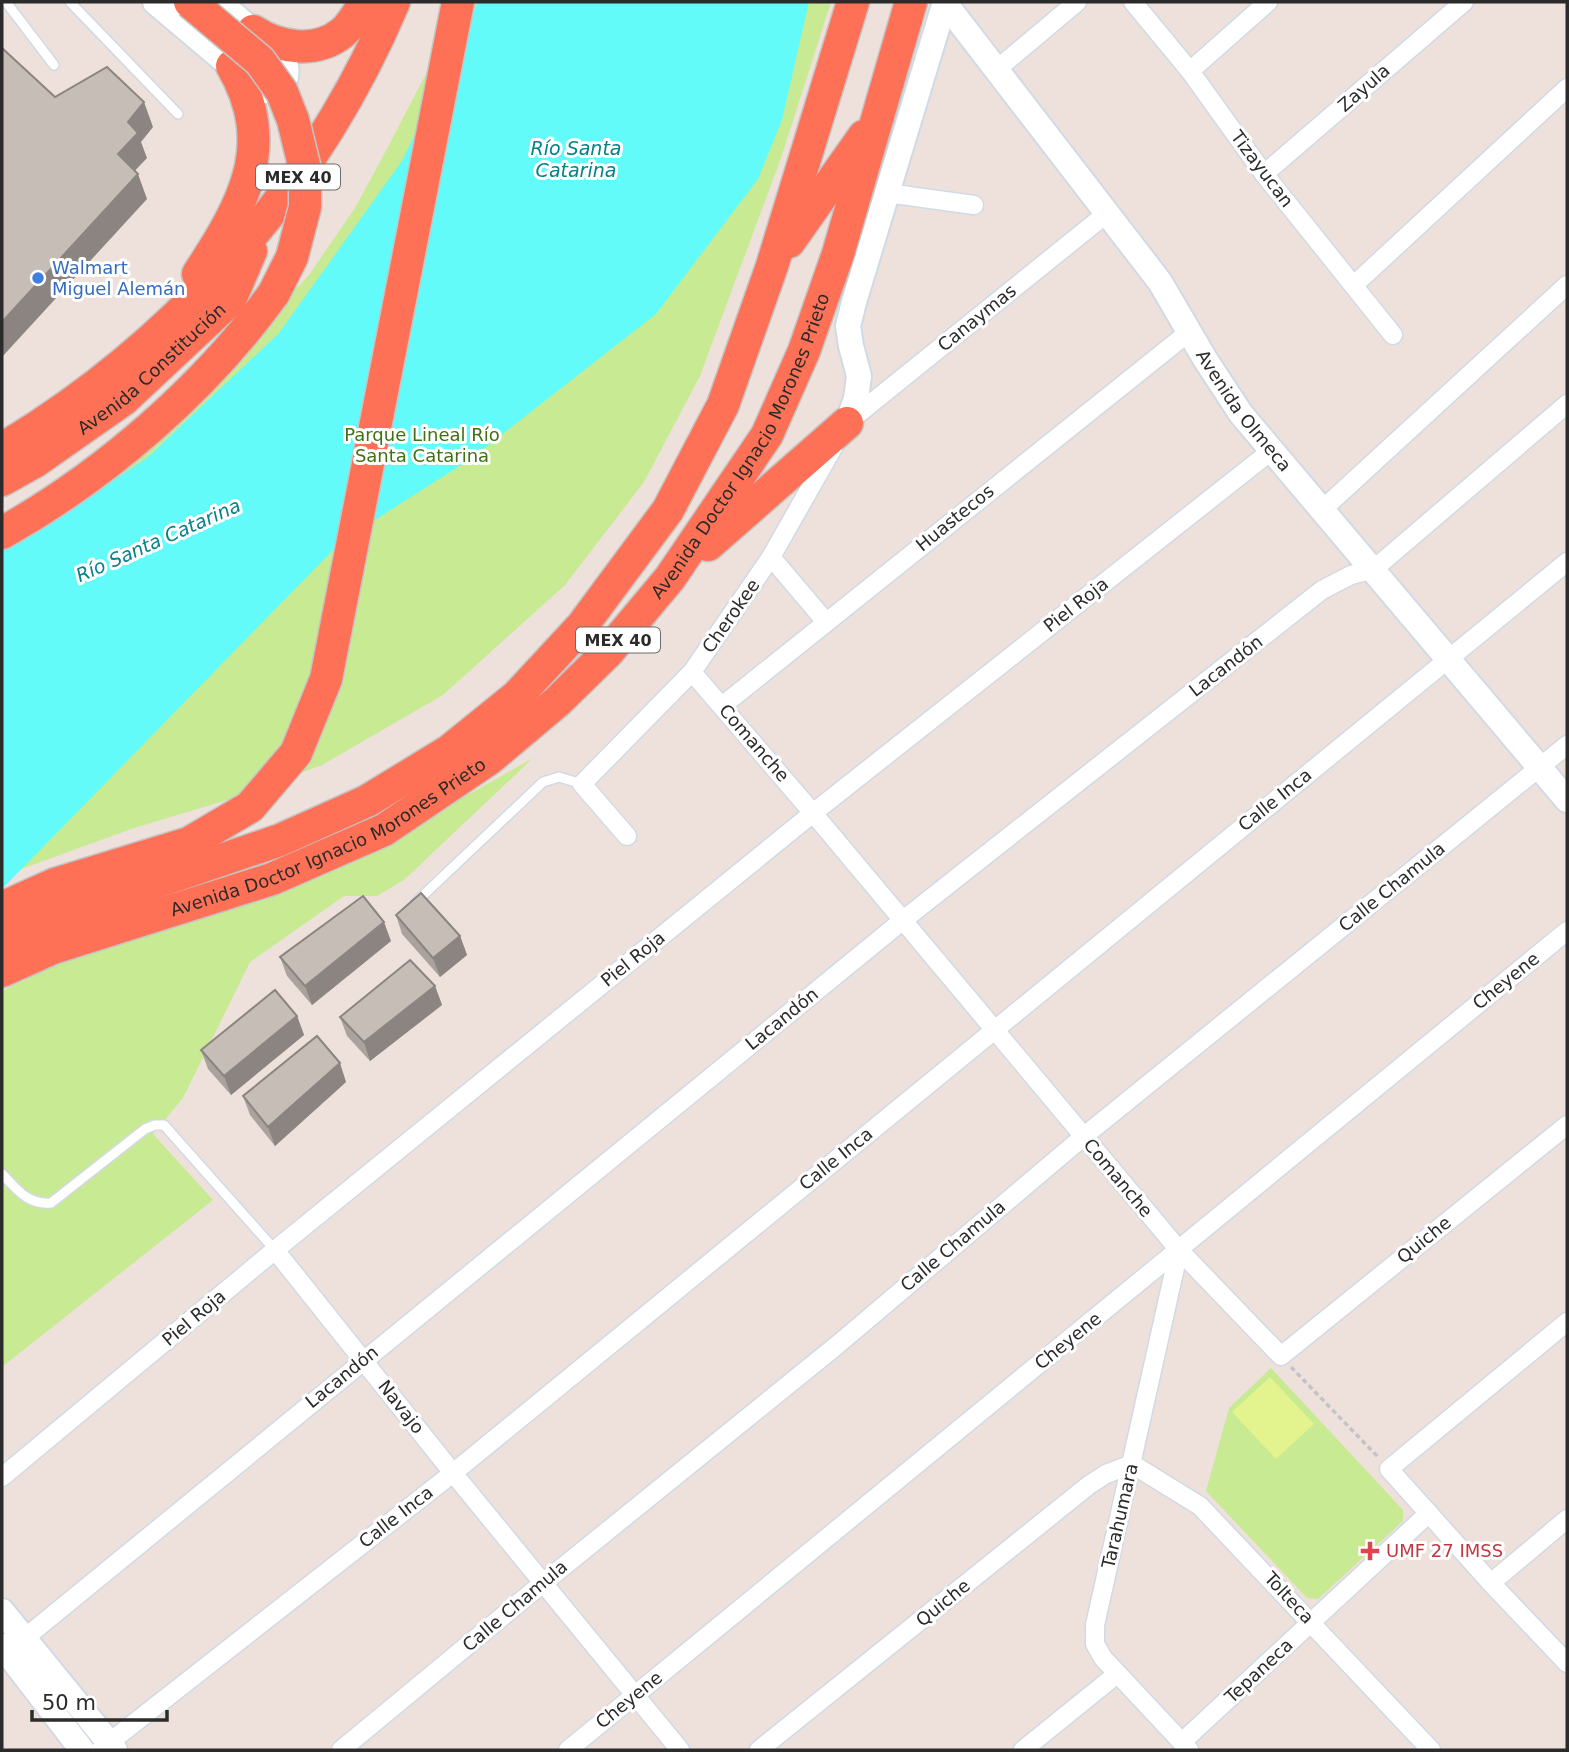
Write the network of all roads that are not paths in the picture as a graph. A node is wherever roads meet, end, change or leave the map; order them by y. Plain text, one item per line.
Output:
1 (6, 2) edge
2 (70, 2) edge
3 (155, 2) edge
4 (190, 2) edge
5 (219, 2) edge
6 (365, 2) edge
7 (394, 2) edge
8 (458, 2) edge
9 (853, 2) edge
10 (911, 2) edge
11 (1077, 2) edge
12 (1133, 2) edge
13 (1268, 2) edge
14 (1464, 2) edge
15 (945, 3) edge
16 (253, 31) junction
17 (54, 65) dead end
18 (232, 65) junction
19 (996, 69) junction
20 (1191, 71) junction
21 (1567, 88) edge
22 (178, 114) dead end
23 (878, 116) junction
24 (1264, 174) junction
25 (887, 193) junction
26 (974, 205) dead end
27 (1106, 214) junction
28 (262, 224) junction
29 (772, 266) junction
30 (1354, 285) junction
31 (1567, 285) edge
32 (165, 326) junction
33 (1189, 332) junction
34 (1393, 335) dead end
35 (1567, 404) edge
36 (847, 423) junction
37 (10, 440) edge
38 (1271, 451) junction
39 (2, 480) edge
40 (1323, 509) junction
41 (2, 533) edge
42 (772, 557) junction
43 (1567, 562) edge
44 (1374, 569) junction
45 (670, 578) junction
46 (825, 622) junction
47 (1448, 660) junction
48 (692, 672) junction
49 (722, 706) junction
50 (1567, 745) edge
51 (1540, 767) junction
52 (582, 784) junction
53 (1567, 800) edge
54 (813, 813) junction
55 (627, 836) dead end
56 (411, 906) edge
57 (2, 908) edge
58 (902, 921) junction
59 (1567, 932) edge
60 (2, 937) edge
61 (2, 971) edge
62 (993, 1029) junction
63 (1567, 1125) edge
64 (1083, 1137) junction
65 (2, 1174) edge
66 (275, 1250) junction
67 (1179, 1250) junction
68 (1567, 1322) edge
69 (1281, 1356) joint
70 (364, 1360) junction
71 (1132, 1464) junction
72 (453, 1473) junction
73 (2, 1477) edge
74 (1429, 1513) junction
75 (1567, 1519) edge
76 (542, 1583) junction
77 (1491, 1583) junction
78 (2, 1611) edge
79 (1311, 1622) junction
80 (11, 1646) edge
81 (1567, 1663) edge
82 (1117, 1674) junction
83 (634, 1696) junction
84 (1186, 1746) edge
85 (74, 1747) edge
86 (108, 1748) edge
87 (341, 1750) edge
88 (568, 1750) edge
89 (680, 1750) edge
90 (759, 1750) edge
91 (1023, 1750) edge
92 (1431, 1750) edge

1 - 17 lane
2 - 22 lane
3 - 18 street
4 - 41 highway, bridge
5 - 16 street
6 - 16 highway
7 - 28 highway, MEX 40
8 - 57 highway
9 - 29 highway, Avenida Doctor Ignacio Morones Prieto / MEX 40
10 - 23 highway, Avenida Doctor Ignacio Morones Prieto / MEX 40
11 - 19 street
12 - 20 street, Tizayucan
13 - 20 street
14 - 24 street, Zayula
15 - 19 street, Avenida Olmeca
15 - 25 street, Avenida Doctor Ignacio Morones Prieto
16 - 18 street
18 - 32 highway
19 - 27 street, Avenida Olmeca
20 - 24 street, Tizayucan
21 - 30 street
23 - 29 highway
23 - 45 highway, Avenida Doctor Ignacio Morones Prieto / MEX 40
24 - 30 street, Tizayucan
25 - 26 street
25 - 36 street, Avenida Doctor Ignacio Morones Prieto
27 - 33 street, Avenida Olmeca
27 - 36 street, Canaymas
28 - 32 highway, MEX 40
28 - 39 highway, Avenida Constitución
29 - 60 highway, Avenida Doctor Ignacio Morones Prieto / MEX 40
30 - 34 street, Tizayucan
31 - 40 street
32 - 37 highway, MEX 40
33 - 38 street, Avenida Olmeca
33 - 46 street, Huastecos
35 - 44 street, Lacandón
36 - 42 street, Cherokee
36 - 45 highway
38 - 40 street, Avenida Olmeca
38 - 54 street, Piel Roja
40 - 44 street, Avenida Olmeca
42 - 46 street
42 - 48 street, Cherokee
43 - 47 street, Calle Inca
44 - 47 street, Avenida Olmeca
44 - 58 street, Lacandón
45 - 61 highway, Avenida Doctor Ignacio Morones Prieto / MEX 40
46 - 49 street, Huastecos
47 - 51 street, Avenida Olmeca
47 - 62 street, Calle Inca
48 - 49 street, Comanche
48 - 52 street, Cherokee
49 - 54 street, Comanche
50 - 51 street, Calle Chamula
51 - 53 street, Avenida Olmeca
51 - 64 street, Calle Chamula
52 - 55 street
52 - 56 lane
54 - 58 street, Comanche
54 - 66 street, Piel Roja
58 - 62 street, Comanche
58 - 70 street, Lacandón
59 - 67 street, Cheyene
62 - 64 street, Comanche
62 - 72 street, Calle Inca
63 - 69 street, Quiche
64 - 67 street, Comanche
64 - 76 street, Calle Chamula
65 - 66 lane, Navajo
66 - 70 street, Navajo
66 - 73 street, Piel Roja
67 - 69 street, Comanche
67 - 71 street, Tarahumara
67 - 83 street, Cheyene
68 - 74 street
70 - 72 street, Navajo
70 - 80 street, Lacandón
71 - 79 street, Tolteca
71 - 82 street, Tarahumara
71 - 90 street, Quiche
72 - 76 street, Navajo
72 - 86 street, Calle Inca
74 - 77 street
74 - 79 street, Tepaneca
75 - 77 street
76 - 83 street, Navajo
76 - 87 street, Calle Chamula
77 - 81 street
78 - 80 street
79 - 84 street, Tepaneca
79 - 92 street, Tolteca
80 - 85 street
80 - 86 street
82 - 84 street, Tarahumara
82 - 91 street
83 - 88 street, Cheyene
83 - 89 street, Navajo

